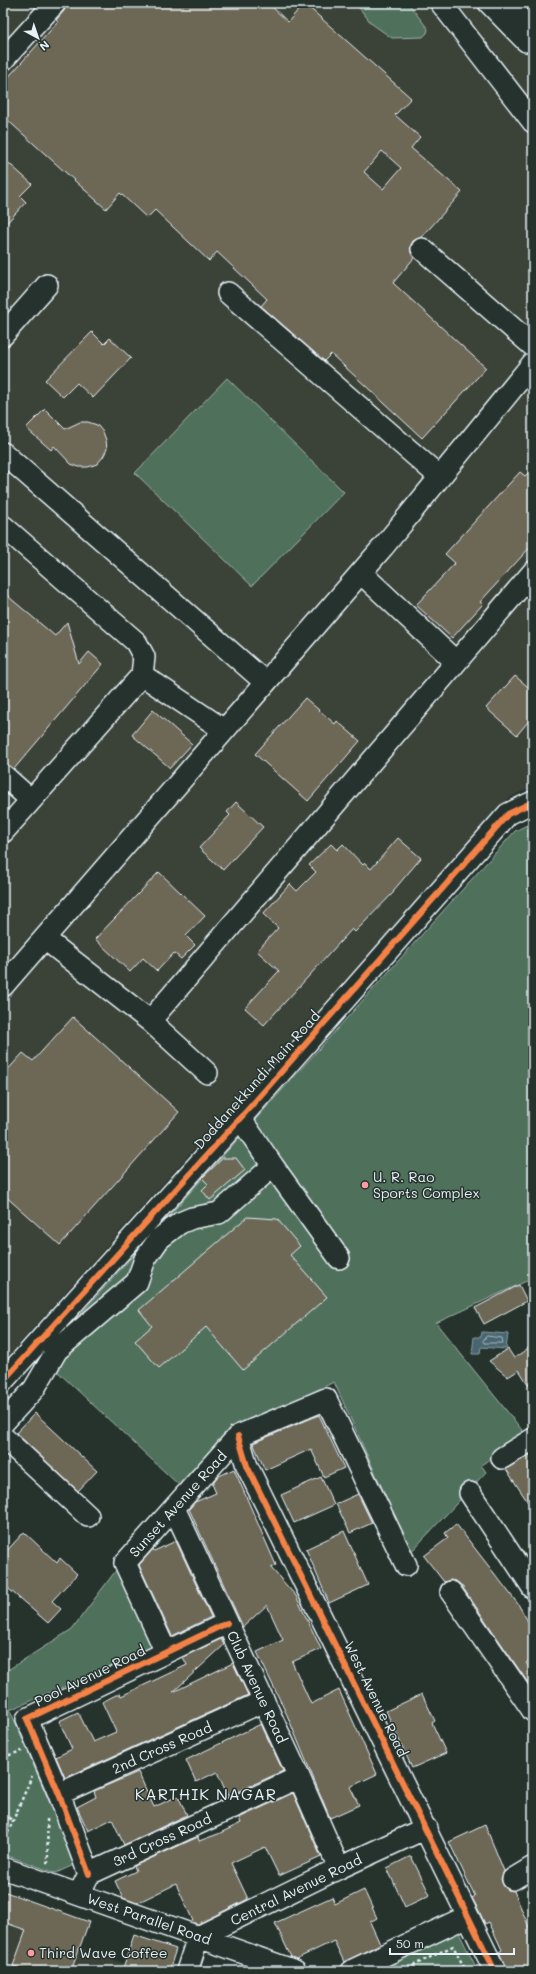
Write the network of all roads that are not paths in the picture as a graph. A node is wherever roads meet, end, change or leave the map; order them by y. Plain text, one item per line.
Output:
1 (55, 3) edge
2 (440, 3) edge
3 (489, 3) edge
4 (514, 3) edge
5 (529, 45) edge
6 (3, 60) edge
7 (533, 122) edge
8 (422, 249) dead end
9 (47, 285) dead end
10 (228, 293) dead end
11 (3, 335) edge
12 (533, 346) edge
13 (533, 363) edge
14 (3, 453) edge
15 (440, 477) junction
16 (3, 526) edge
17 (533, 572) edge
18 (360, 573) junction
19 (456, 662) junction
20 (142, 675) junction
21 (265, 682) junction
22 (224, 730) junction
23 (3, 775) edge
24 (31, 800) junction
25 (533, 802) edge
26 (3, 832) edge
27 (45, 939) junction
28 (3, 986) edge
29 (150, 1021) junction
30 (207, 1073) dead end
31 (240, 1118) junction
32 (273, 1166) junction
33 (339, 1258) dead end
34 (3, 1381) edge
35 (3, 1423) edge
36 (238, 1436) junction
37 (3, 1437) edge
38 (533, 1439) edge
39 (502, 1458) dead end
40 (470, 1493) dead end
41 (174, 1508) junction
42 (88, 1516) dead end
43 (406, 1565) dead end
44 (533, 1588) edge
45 (451, 1592) dead end
46 (227, 1623) junction
47 (166, 1652) junction
48 (264, 1701) junction
49 (533, 1711) edge
50 (300, 1777) junction
51 (59, 1794) junction
52 (426, 1828) junction
53 (533, 1867) edge
54 (3, 1868) edge
55 (339, 1868) junction
56 (89, 1874) junction
57 (513, 1879) dead end
58 (80, 1895) junction
59 (468, 1916) junction
60 (198, 1937) junction
61 (187, 1971) edge
62 (295, 1971) edge
63 (351, 1971) edge
64 (495, 1971) edge

1 - 6 street
2 - 7 street
3 - 5 street
4 - 5 street
8 - 12 street
9 - 11 street
10 - 15 street
13 - 15 street
14 - 21 street
15 - 18 street
16 - 20 street
17 - 19 street
18 - 19 street
18 - 21 street
19 - 29 street
20 - 22 street
20 - 24 street
21 - 22 street
22 - 27 street
23 - 24 street
24 - 26 street
25 - 31 street, Doddanekkundi Main Road
27 - 28 street
27 - 29 street
29 - 30 street
31 - 32 street
31 - 34 street, Doddanekkundi Main Road
32 - 33 street
32 - 35 street
36 - 41 street, Sunset Avenue Road
36 - 43 street, Sunset Avenue Road
36 - 52 street, West Avenue Road
37 - 42 street
38 - 39 street
40 - 44 street
41 - 46 street, Club Avenue Road
41 - 47 street, Sunset Avenue Road
45 - 49 street
46 - 47 street, Pool Avenue Road
46 - 48 street, Club Avenue Road
47 - 51 street, Pool Avenue Road
48 - 50 street, Club Avenue Road
48 - 51 street, 2nd Cross Road
50 - 55 street, Club Avenue Road
50 - 56 street, 3rd Cross Road
51 - 56 street, Pool Avenue Road
52 - 55 street, Central Avenue Road
52 - 59 street, West Avenue Road
53 - 57 street
54 - 58 street, West Parallel Road
55 - 60 street, Central Avenue Road
56 - 58 street
58 - 60 street, West Parallel Road
59 - 63 street
59 - 64 street, West Avenue Road
60 - 61 street
60 - 62 street, West Parallel Road

